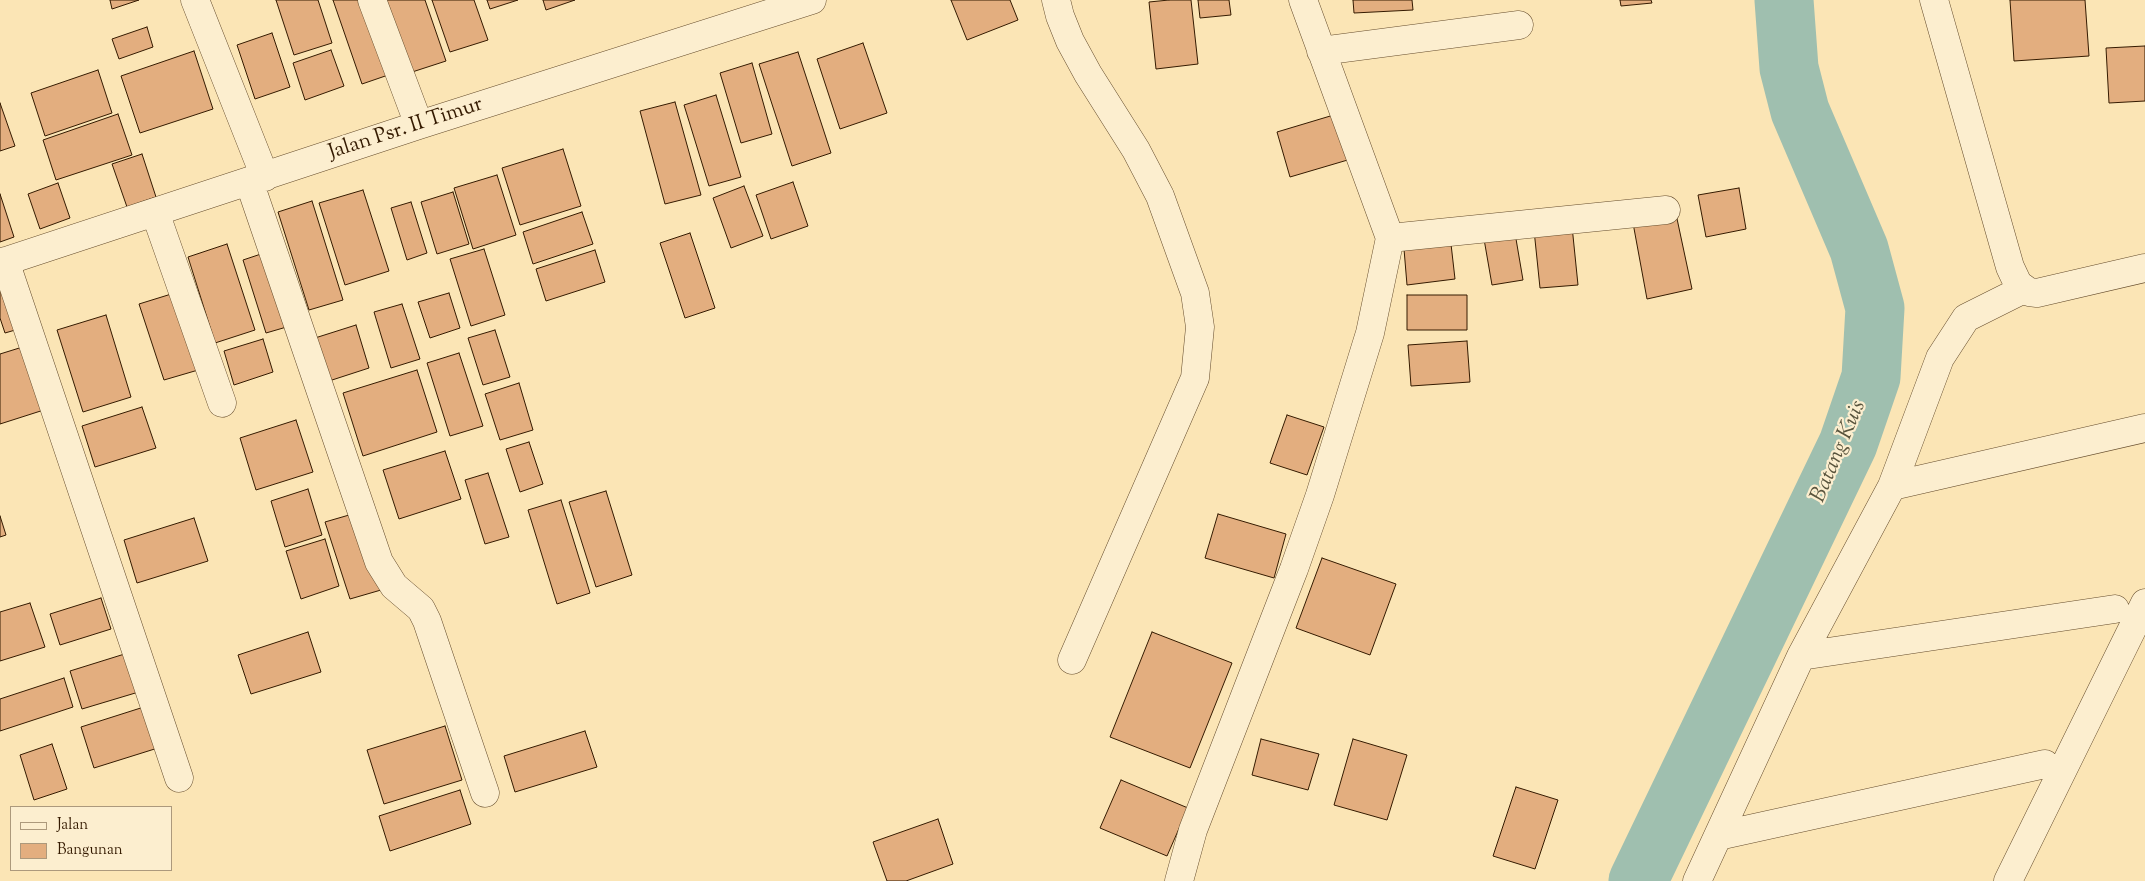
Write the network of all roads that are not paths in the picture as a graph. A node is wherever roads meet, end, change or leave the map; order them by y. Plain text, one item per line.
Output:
1 (195, 0) edge
2 (372, 0) edge
3 (812, 0) edge
4 (1056, 0) edge
5 (1303, 0) edge
6 (1934, 0) edge
7 (1519, 25) dead end
8 (1321, 52) junction
9 (419, 125) junction
10 (257, 179) junction
11 (1666, 210) dead end
12 (155, 212) junction
13 (1390, 238) junction
14 (3, 262) edge
15 (2145, 268) edge
16 (2024, 289) junction
17 (222, 403) dead end
18 (2145, 428) edge
19 (1892, 486) junction
20 (2145, 603) edge
21 (2116, 609) dead end
22 (1801, 656) junction
23 (1072, 660) dead end
24 (2045, 764) dead end
25 (179, 778) dead end
26 (485, 793) dead end
27 (1718, 836) junction
28 (1179, 881) edge
29 (1697, 881) edge
30 (2008, 881) edge

1 - 10 street
2 - 9 street
3 - 9 street, Jalan Psr. II Timur
4 - 23 street
5 - 8 street
6 - 16 street
7 - 8 street
8 - 13 street
9 - 10 street, Jalan Psr. II Timur
10 - 12 street, Jalan Psr. II Timur
10 - 26 street
11 - 13 street
12 - 14 street, Jalan Psr. II Timur
12 - 17 street
13 - 28 street
14 - 25 street
15 - 16 street
16 - 19 street
18 - 19 street
19 - 22 street
20 - 30 street
21 - 22 street
22 - 27 street
24 - 27 street
27 - 29 street

